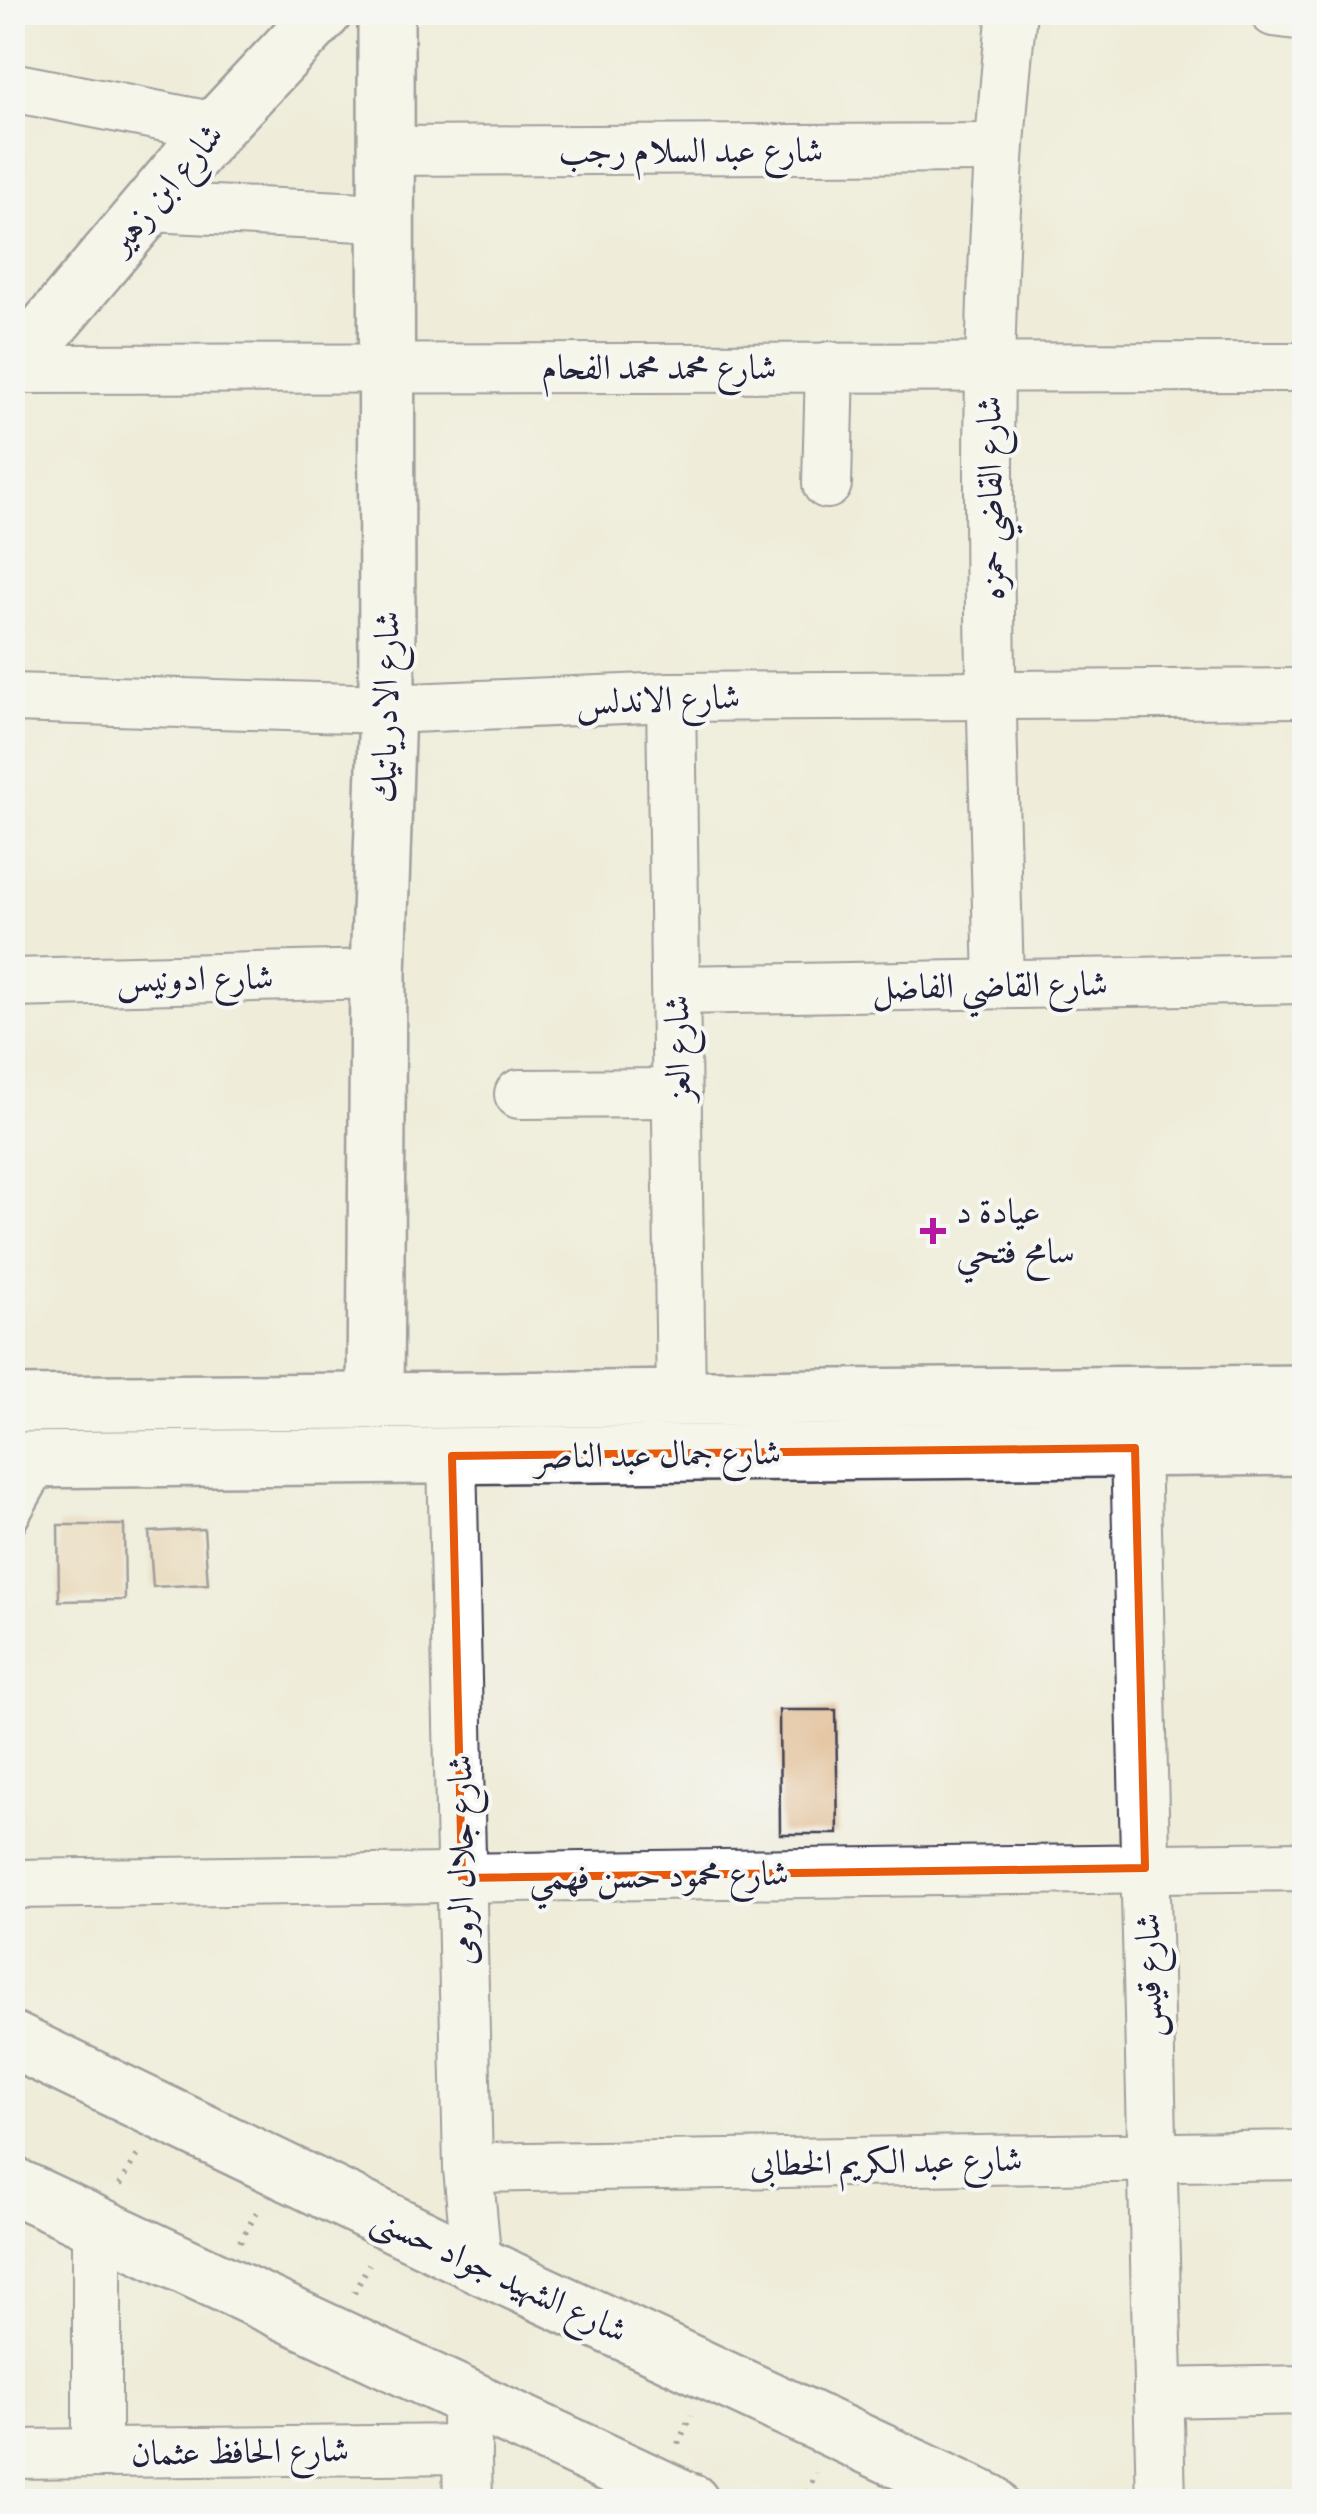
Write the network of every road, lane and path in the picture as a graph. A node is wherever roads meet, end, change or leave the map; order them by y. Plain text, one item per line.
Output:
1 (324, 12) edge
2 (386, 12) edge
3 (1012, 12) edge
4 (1274, 12) edge
5 (1304, 16) edge
6 (12, 87) edge
7 (216, 127) junction
8 (997, 148) junction
9 (384, 151) junction
10 (149, 207) junction
11 (386, 218) junction
12 (830, 366) junction
13 (988, 366) junction
14 (388, 367) junction
15 (1304, 367) edge
16 (13, 369) edge
17 (827, 484) dead end
18 (1304, 693) edge
19 (992, 696) junction
20 (672, 697) junction
21 (12, 698) edge
22 (387, 709) junction
23 (378, 974) junction
24 (1304, 979) edge
25 (12, 983) edge
26 (999, 984) junction
27 (676, 990) junction
28 (677, 1093) junction
29 (519, 1094) dead end
30 (1304, 1393) edge
31 (681, 1399) junction
32 (375, 1402) junction
33 (12, 1404) edge
34 (1304, 1447) edge
35 (1135, 1448) junction
36 (452, 1456) junction
37 (30, 1460) edge
38 (12, 1524) edge
39 (1304, 1866) edge
40 (1145, 1868) junction
41 (462, 1878) junction
42 (12, 1884) edge
43 (12, 2040) edge
44 (163, 2113) junction
45 (1304, 2155) edge
46 (1152, 2158) junction
47 (468, 2168) junction
48 (280, 2169) junction
49 (12, 2185) edge
50 (390, 2222) junction
51 (97, 2224) junction
52 (477, 2264) junction
53 (218, 2281) junction
54 (333, 2334) junction
55 (710, 2372) junction
56 (1304, 2390) edge
57 (1158, 2393) junction
58 (466, 2423) junction
59 (98, 2452) junction
60 (12, 2454) edge
61 (675, 2494) edge
62 (468, 2502) edge
63 (989, 2502) edge
64 (1160, 2502) edge

1 - 7 main road, شارع ابن زهير
2 - 9 main road, شارع الادرياتيك
3 - 8 street, شارع القاضي حمزه
4 - 5 street
6 - 7 street
7 - 10 main road, شارع ابن زهير
8 - 9 street, شارع عبد السلام رجب
8 - 13 street, شارع القاضي حمزه
9 - 11 main road, شارع الادرياتيك
10 - 11 street
10 - 16 main road, شارع ابن زهير
11 - 14 main road, شارع الادرياتيك
12 - 13 street, شارع محمد محمد الفحام
12 - 14 street, شارع محمد محمد الفحام
12 - 17 street
13 - 15 street, شارع محمد محمد الفحام
13 - 19 street, شارع القاضي حمزه
14 - 16 street, شارع محمد محمد الفحام
14 - 22 main road, شارع الادرياتيك
18 - 19 street, شارع الاندلس
19 - 20 street, شارع الاندلس
19 - 26 street, شارع القاضي حمزه
20 - 22 street, شارع الاندلس
20 - 27 street, شارع العز
21 - 22 street, شارع الاندلس
22 - 23 main road, شارع الادرياتيك
23 - 25 street, شارع ادونيس
23 - 32 main road, شارع الادرياتيك
24 - 26 street, شارع القاضي الفاضل
26 - 27 street, شارع القاضي الفاضل
27 - 28 street, شارع العز
28 - 29 street
28 - 31 street, شارع العز
30 - 31 main road, شارع جمال عبد الناصر
31 - 32 main road, شارع جمال عبد الناصر
32 - 33 main road, شارع جمال عبد الناصر
34 - 35 main road, شارع جمال عبد الناصر
35 - 36 main road, شارع جمال عبد الناصر
35 - 40 street, شارع قيس
36 - 37 main road, شارع جمال عبد الناصر
36 - 41 street, شارع جلال الرومى
37 - 38 lane
39 - 40 street, شارع محمود حسن فهمي
40 - 41 street, شارع محمود حسن فهمي
40 - 46 street, شارع قيس
41 - 42 street, شارع محمود حسن فهمي
41 - 47 street, شارع جلال الرومى
43 - 44 main road, شارع الشهيد جواد حسنى
44 - 48 main road, شارع الشهيد جواد حسنى
44 - 51 path
45 - 46 street, شارع عبد الكريم الخطابى
46 - 47 street, شارع عبد الكريم الخطابى
46 - 57 street, شارع قيس
47 - 52 street, شارع جلال الرومى
48 - 50 main road, شارع الشهيد جواد حسنى
48 - 53 path
49 - 51 main road
50 - 52 main road, شارع الشهيد جواد حسنى
50 - 54 path
51 - 53 main road
51 - 59 street
52 - 55 main road, شارع الشهيد جواد حسنى
53 - 54 main road
54 - 58 main road
55 - 61 path
55 - 63 main road, شارع الشهيد جواد حسنى
56 - 57 street
57 - 64 street, شارع قيس
58 - 59 street, شارع الحافظ عثمان
58 - 61 main road
58 - 62 street
59 - 60 street, شارع الحافظ عثمان

